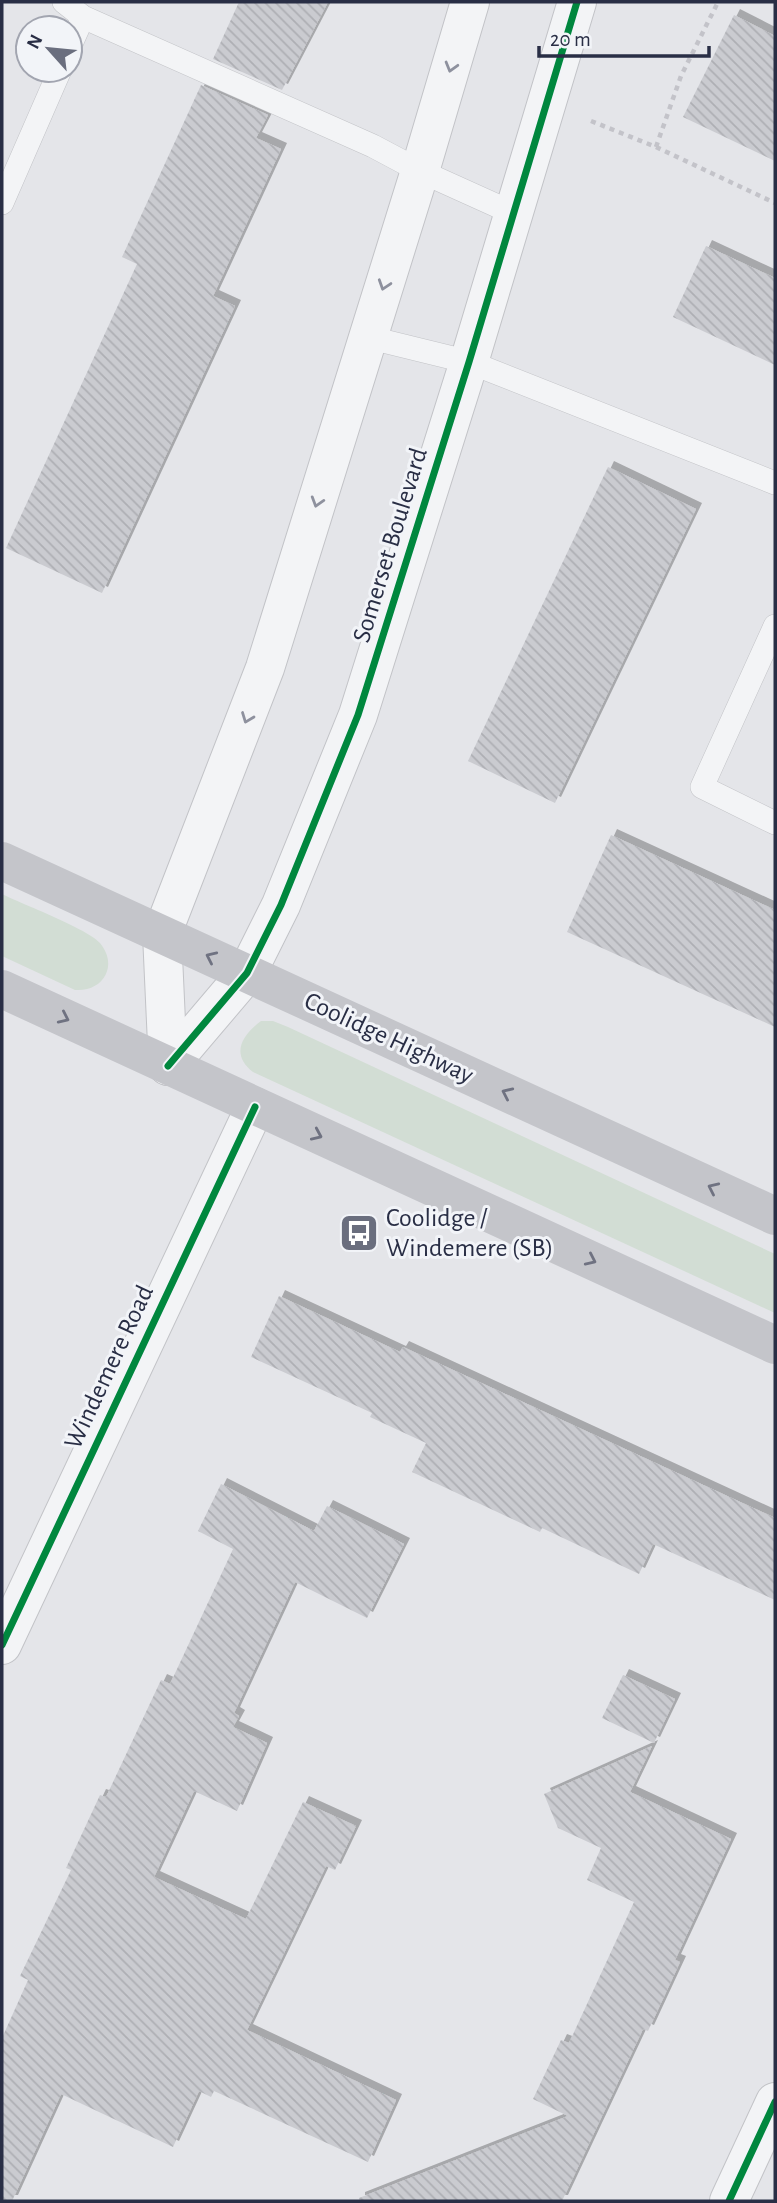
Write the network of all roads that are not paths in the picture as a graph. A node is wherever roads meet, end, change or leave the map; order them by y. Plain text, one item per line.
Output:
1 (64, 2) edge
2 (470, 2) edge
3 (577, 2) edge
4 (79, 14) edge
5 (84, 17) edge
6 (54, 84) edge
7 (420, 171) junction
8 (2, 203) edge
9 (513, 213) junction
10 (367, 337) junction
11 (469, 362) junction
12 (775, 483) edge
13 (775, 626) edge
14 (775, 823) edge
15 (2, 861) edge
16 (162, 934) junction
17 (247, 973) junction
18 (2, 989) edge
19 (168, 1066) junction
20 (255, 1107) junction
21 (775, 1216) edge
22 (775, 1345) edge
23 (2, 1645) edge
24 (775, 2102) edge
25 (729, 2201) edge

1 - 4 lane
2 -> 7 street
3 - 9 street, Somerset Boulevard
5 - 7 lane
6 - 8 lane
7 - 9 lane
7 -> 10 street
9 - 11 street, Somerset Boulevard
10 - 11 lane
10 -> 16 street
11 - 12 lane
11 - 17 street, Somerset Boulevard
13 - 14 lane
15 - 16 main road, Coolidge Highway
17 -> 16 main road, Coolidge Highway
16 - 19 street
17 - 19 street, Somerset Boulevard
21 -> 17 main road, Coolidge Highway
18 -> 19 main road
19 - 20 main road
20 -> 22 main road
20 - 23 street, Windemere Road
24 - 25 street

